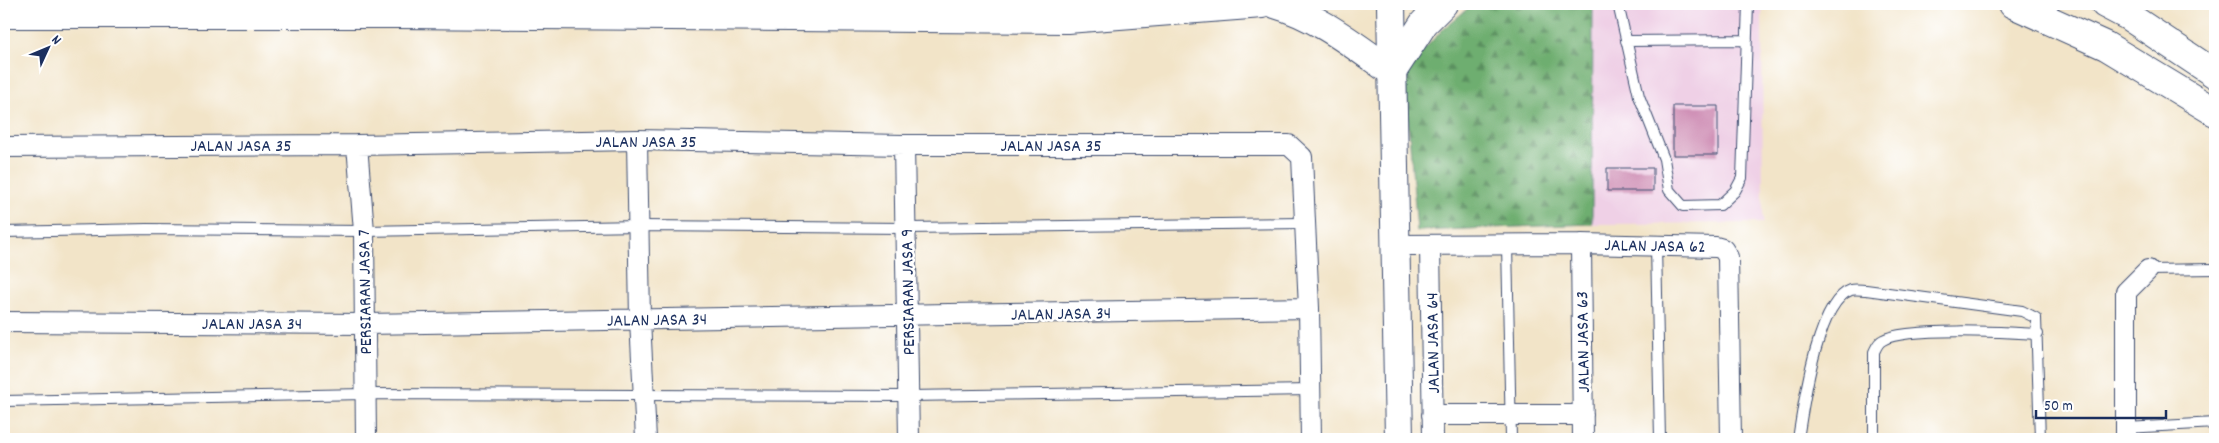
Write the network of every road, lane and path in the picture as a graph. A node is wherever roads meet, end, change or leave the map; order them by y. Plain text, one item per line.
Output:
1 (1001, 4) edge
2 (1262, 4) edge
3 (1275, 4) edge
4 (1391, 4) edge
5 (1443, 4) edge
6 (1618, 4) edge
7 (1748, 4) edge
8 (2013, 4) edge
9 (2105, 4) edge
10 (4, 14) edge
11 (918, 17) junction
12 (1747, 40) junction
13 (1626, 41) junction
14 (1392, 72) junction
15 (2215, 74) edge
16 (2215, 112) edge
17 (637, 140) junction
18 (904, 144) junction
19 (357, 145) junction
20 (4, 147) edge
21 (1304, 223) junction
22 (640, 226) junction
23 (906, 228) junction
24 (364, 230) junction
25 (4, 232) edge
26 (1507, 244) junction
27 (1582, 244) junction
28 (1394, 245) junction
29 (1656, 245) junction
30 (1430, 246) junction
31 (2215, 269) edge
32 (2148, 270) joint
33 (1309, 308) junction
34 (908, 315) junction
35 (640, 320) junction
36 (4, 322) edge
37 (365, 324) junction
38 (2038, 334) junction
39 (1312, 390) junction
40 (365, 394) junction
41 (643, 394) junction
42 (908, 396) junction
43 (4, 401) edge
44 (1511, 414) junction
45 (1432, 415) junction
46 (1583, 415) junction
47 (2215, 423) edge
48 (2126, 434) edge
49 (366, 439) edge
50 (646, 439) edge
51 (909, 439) edge
52 (1311, 439) edge
53 (1399, 439) edge
54 (1433, 439) edge
55 (1511, 439) edge
56 (1584, 439) edge
57 (1660, 439) edge
58 (1731, 439) edge
59 (1798, 439) edge
60 (1874, 439) edge
61 (2040, 439) edge

1 - 11 main road
2 - 11 main road
3 - 14 main road
4 - 14 main road
5 - 14 main road
6 - 13 lane
7 - 12 lane
8 - 16 main road
9 - 15 main road
10 - 11 main road
12 - 13 lane
12 - 13 lane
14 - 28 main road
17 - 18 street, JALAN JASA 35
17 - 19 street, JALAN JASA 35
17 - 22 street
18 - 21 street, JALAN JASA 35
18 - 23 street, PERSIARAN JASA 9
19 - 20 street, JALAN JASA 35
19 - 24 street, PERSIARAN JASA 7
21 - 23 lane
21 - 33 street
22 - 23 lane
22 - 24 lane
22 - 35 street
23 - 34 street, PERSIARAN JASA 9
24 - 25 lane
24 - 37 street, PERSIARAN JASA 7
26 - 27 street, JALAN JASA 62
26 - 30 street, JALAN JASA 62
26 - 44 lane
27 - 29 street, JALAN JASA 62
27 - 46 street, JALAN JASA 63
28 - 30 street, JALAN JASA 62
28 - 53 main road
29 - 57 lane
29 - 58 street, JALAN JASA 62
30 - 45 street, JALAN JASA 64
31 - 32 lane
32 - 48 street
33 - 34 street, JALAN JASA 34
33 - 39 street
34 - 35 street, JALAN JASA 34
34 - 42 street, PERSIARAN JASA 9
35 - 37 street, JALAN JASA 34
35 - 41 street
36 - 37 street, JALAN JASA 34
37 - 40 street, PERSIARAN JASA 7
38 - 59 lane
38 - 60 lane
38 - 61 lane
39 - 42 lane
39 - 52 street
40 - 41 lane
40 - 43 lane
40 - 49 street, PERSIARAN JASA 7
41 - 42 lane
41 - 50 street
42 - 51 street, PERSIARAN JASA 9
44 - 45 street
44 - 46 street
44 - 55 lane
45 - 54 street, JALAN JASA 64
46 - 56 street, JALAN JASA 63
47 - 48 lane

